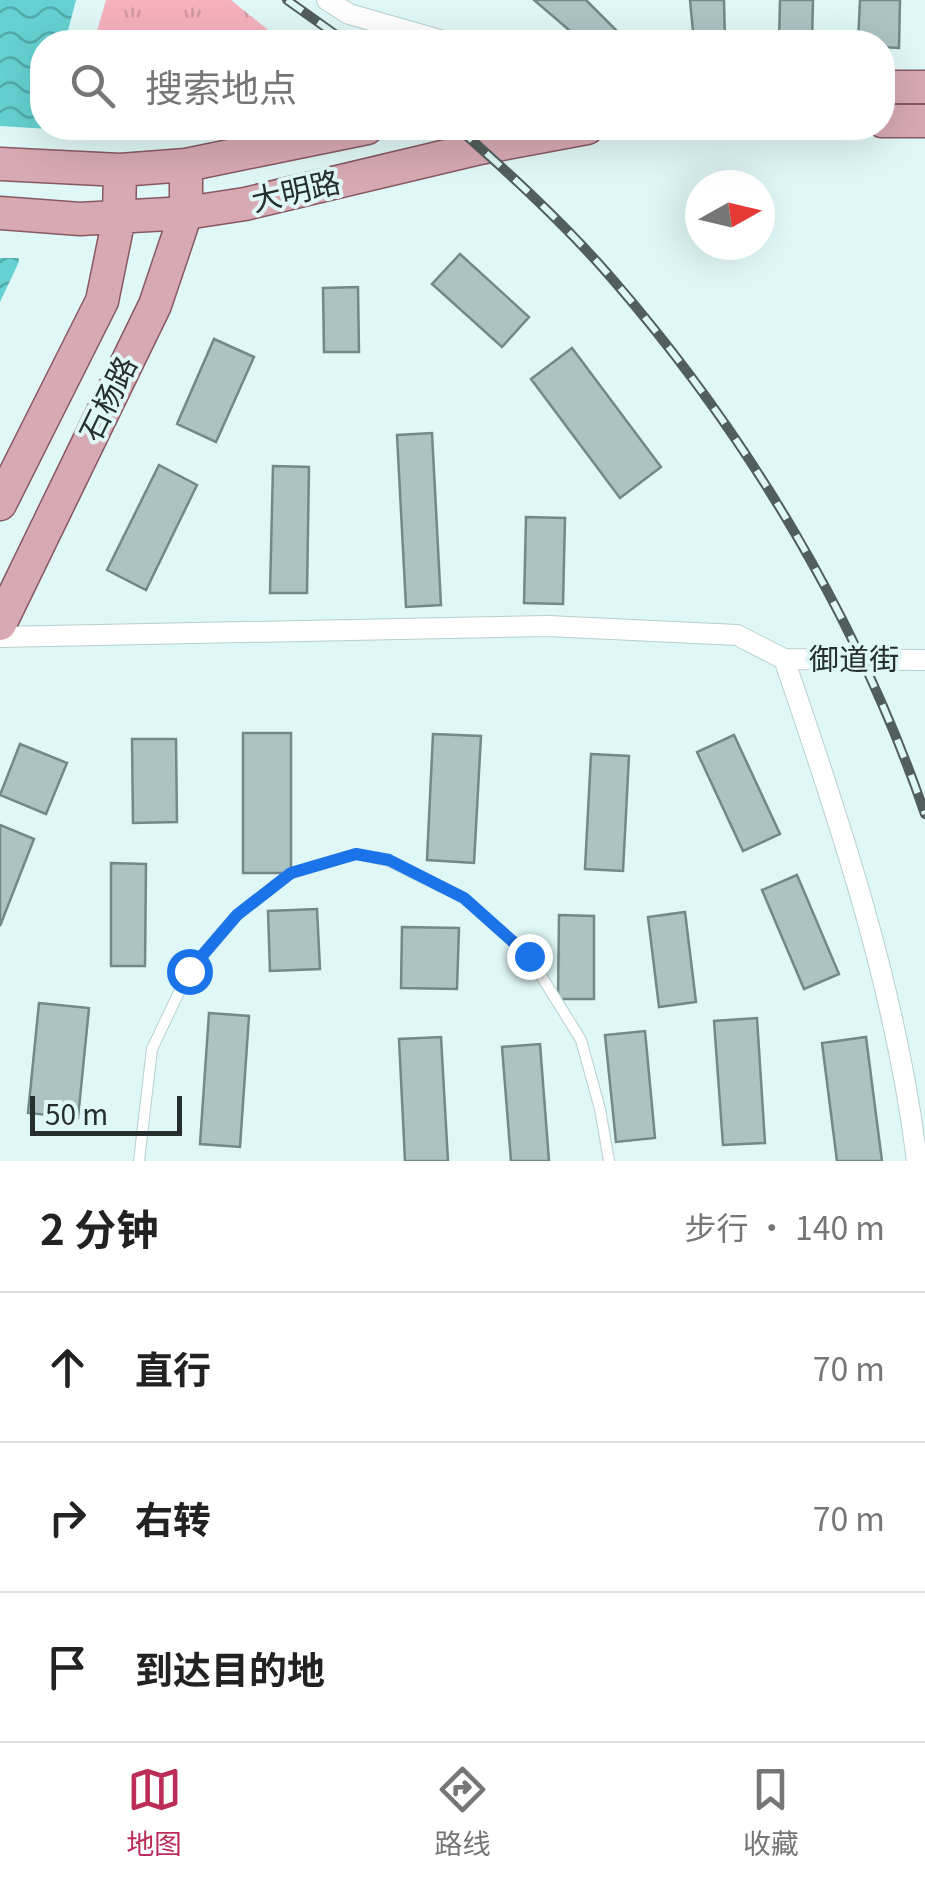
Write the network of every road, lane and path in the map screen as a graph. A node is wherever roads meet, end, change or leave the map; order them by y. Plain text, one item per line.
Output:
1 (328, 0) edge
2 (404, 30) edge
3 (895, 87) edge
4 (925, 87) edge
5 (895, 121) edge
6 (925, 121) edge
7 (308, 140) edge
8 (522, 140) edge
9 (0, 164) edge
10 (186, 165) junction
11 (120, 170) junction
12 (0, 213) edge
13 (186, 214) junction
14 (119, 218) junction
15 (0, 504) edge
16 (0, 624) edge
17 (0, 636) edge
18 (784, 660) junction
19 (925, 660) edge
20 (139, 1161) edge
21 (609, 1161) edge
22 (917, 1161) edge

1 - 2 street
3 - 4 main road
5 - 6 main road
7 - 10 main road, 大明路
8 - 13 main road, 大明路
9 - 11 main road, 大明路
10 - 11 main road, 大明路
10 - 13 main road, 石杨路
11 - 14 main road, 石杨路
12 - 14 main road, 大明路
13 - 14 main road, 大明路
13 - 16 main road, 石杨路
14 - 15 main road, 石杨路
17 - 18 street
18 - 19 street, 御道街
18 - 22 street
20 - 21 lane

